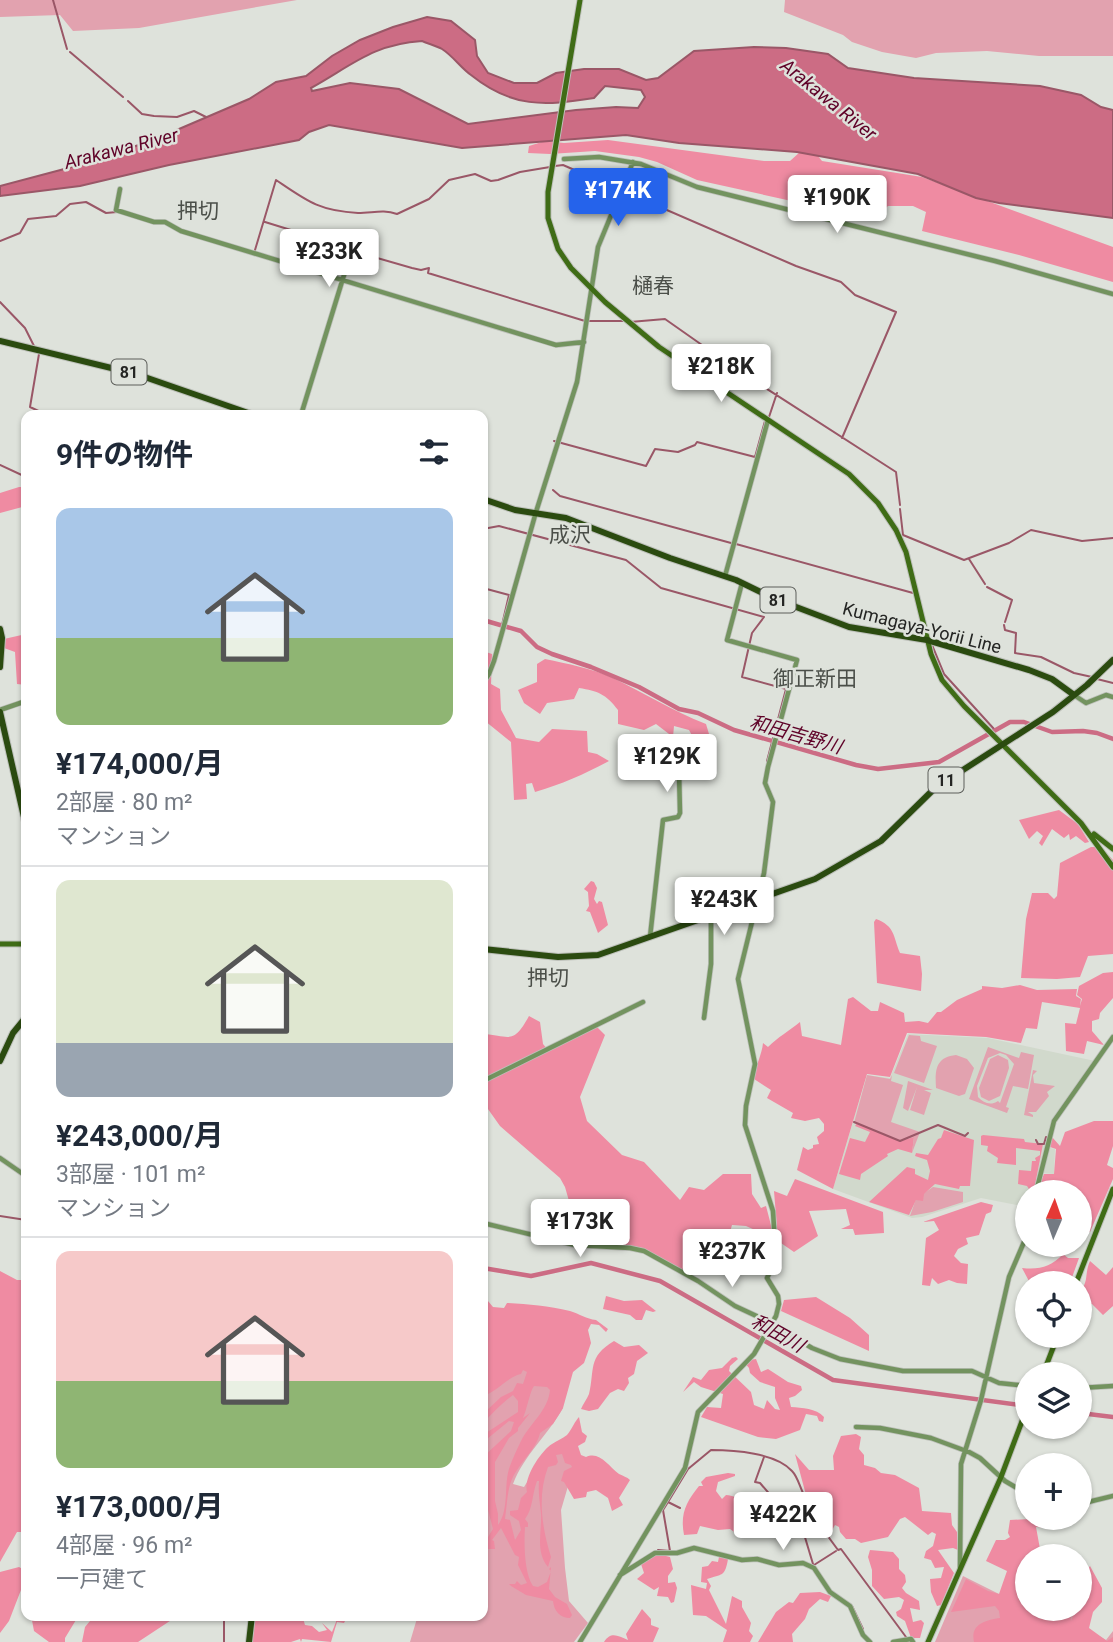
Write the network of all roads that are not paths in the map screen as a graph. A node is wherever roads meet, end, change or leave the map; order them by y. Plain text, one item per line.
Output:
1 (580, 0) edge
2 (564, 159) dead end
3 (633, 162) junction
4 (120, 189) dead end
5 (352, 249) dead end
6 (342, 280) junction
7 (592, 289) junction
8 (1113, 295) edge
9 (0, 341) edge
10 (584, 342) junction
11 (240, 410) edge
12 (303, 410) edge
13 (768, 420) junction
14 (488, 501) edge
15 (536, 512) junction
16 (725, 576) junction
17 (742, 583) junction
18 (0, 629) edge
19 (927, 639) junction
20 (1113, 660) edge
21 (0, 667) edge
22 (488, 676) edge
23 (1074, 695) junction
24 (1113, 697) edge
25 (21, 703) edge
26 (0, 711) edge
27 (1003, 744) junction
28 (679, 771) dead end
29 (21, 804) edge
30 (1081, 823) junction
31 (1113, 849) edge
32 (1113, 867) edge
33 (757, 901) junction
34 (711, 917) junction
35 (650, 938) junction
36 (0, 944) edge
37 (21, 944) edge
38 (488, 950) edge
39 (643, 1002) dead end
40 (704, 1018) dead end
41 (21, 1023) edge
42 (1113, 1037) edge
43 (0, 1061) edge
44 (488, 1079) edge
45 (0, 1158) edge
46 (21, 1173) edge
47 (1039, 1180) edge
48 (1113, 1189) edge
49 (1113, 1196) edge
50 (488, 1224) edge
51 (1018, 1257) edge
52 (1082, 1271) edge
53 (1082, 1271) edge
54 (771, 1324) junction
55 (987, 1376) junction
56 (1015, 1385) edge
57 (1113, 1386) edge
58 (1092, 1387) edge
59 (856, 1427) dead end
60 (1017, 1439) edge
61 (964, 1451) junction
62 (1002, 1478) junction
63 (1015, 1486) edge
64 (1113, 1496) edge
65 (1092, 1501) edge
66 (964, 1555) junction
67 (960, 1569) junction
68 (620, 1576) junction
69 (251, 1621) edge
70 (249, 1642) edge
71 (580, 1642) edge
72 (870, 1642) edge
73 (893, 1642) edge
74 (913, 1642) edge
75 (930, 1642) edge

1 - 7 main road
2 - 3 street
3 - 7 street
3 - 8 street
4 - 6 street
5 - 6 street
6 - 10 street
6 - 12 street
7 - 10 street
7 - 13 main road
9 - 11 main road, 81
10 - 15 street
13 - 16 street
13 - 19 main road
14 - 15 main road, Kumagaya-Yorii Line / 81
15 - 16 main road, Kumagaya-Yorii Line / 81
15 - 22 street
16 - 17 main road, Kumagaya-Yorii Line / 81
17 - 19 main road, Kumagaya-Yorii Line / 81
17 - 33 street
18 - 21 main road
19 - 23 main road, Kumagaya-Yorii Line / 81
19 - 27 main road
20 - 23 main road, 11
23 - 24 street
23 - 27 main road, 11
25 - 26 street
26 - 29 main road
27 - 30 main road
27 - 33 main road, 11
28 - 35 street
30 - 31 main road
30 - 32 main road
33 - 34 main road, 11
33 - 54 street
34 - 35 main road, 11
34 - 40 street
35 - 38 main road, 11
36 - 37 main road
39 - 44 street
41 - 43 main road
42 - 47 street
45 - 46 street
48 - 52 main road
49 - 53 main road
50 - 54 street
51 - 55 street
54 - 55 street
54 - 68 street
55 - 56 street
55 - 61 street
57 - 58 street
59 - 61 street
60 - 62 main road
61 - 62 street
61 - 66 street
62 - 63 street
62 - 66 main road
62 - 66 main road
64 - 65 street
66 - 67 main road
66 - 67 street
66 - 75 main road
67 - 75 main road
68 - 71 street
68 - 72 street
69 - 70 main road
73 - 74 street

